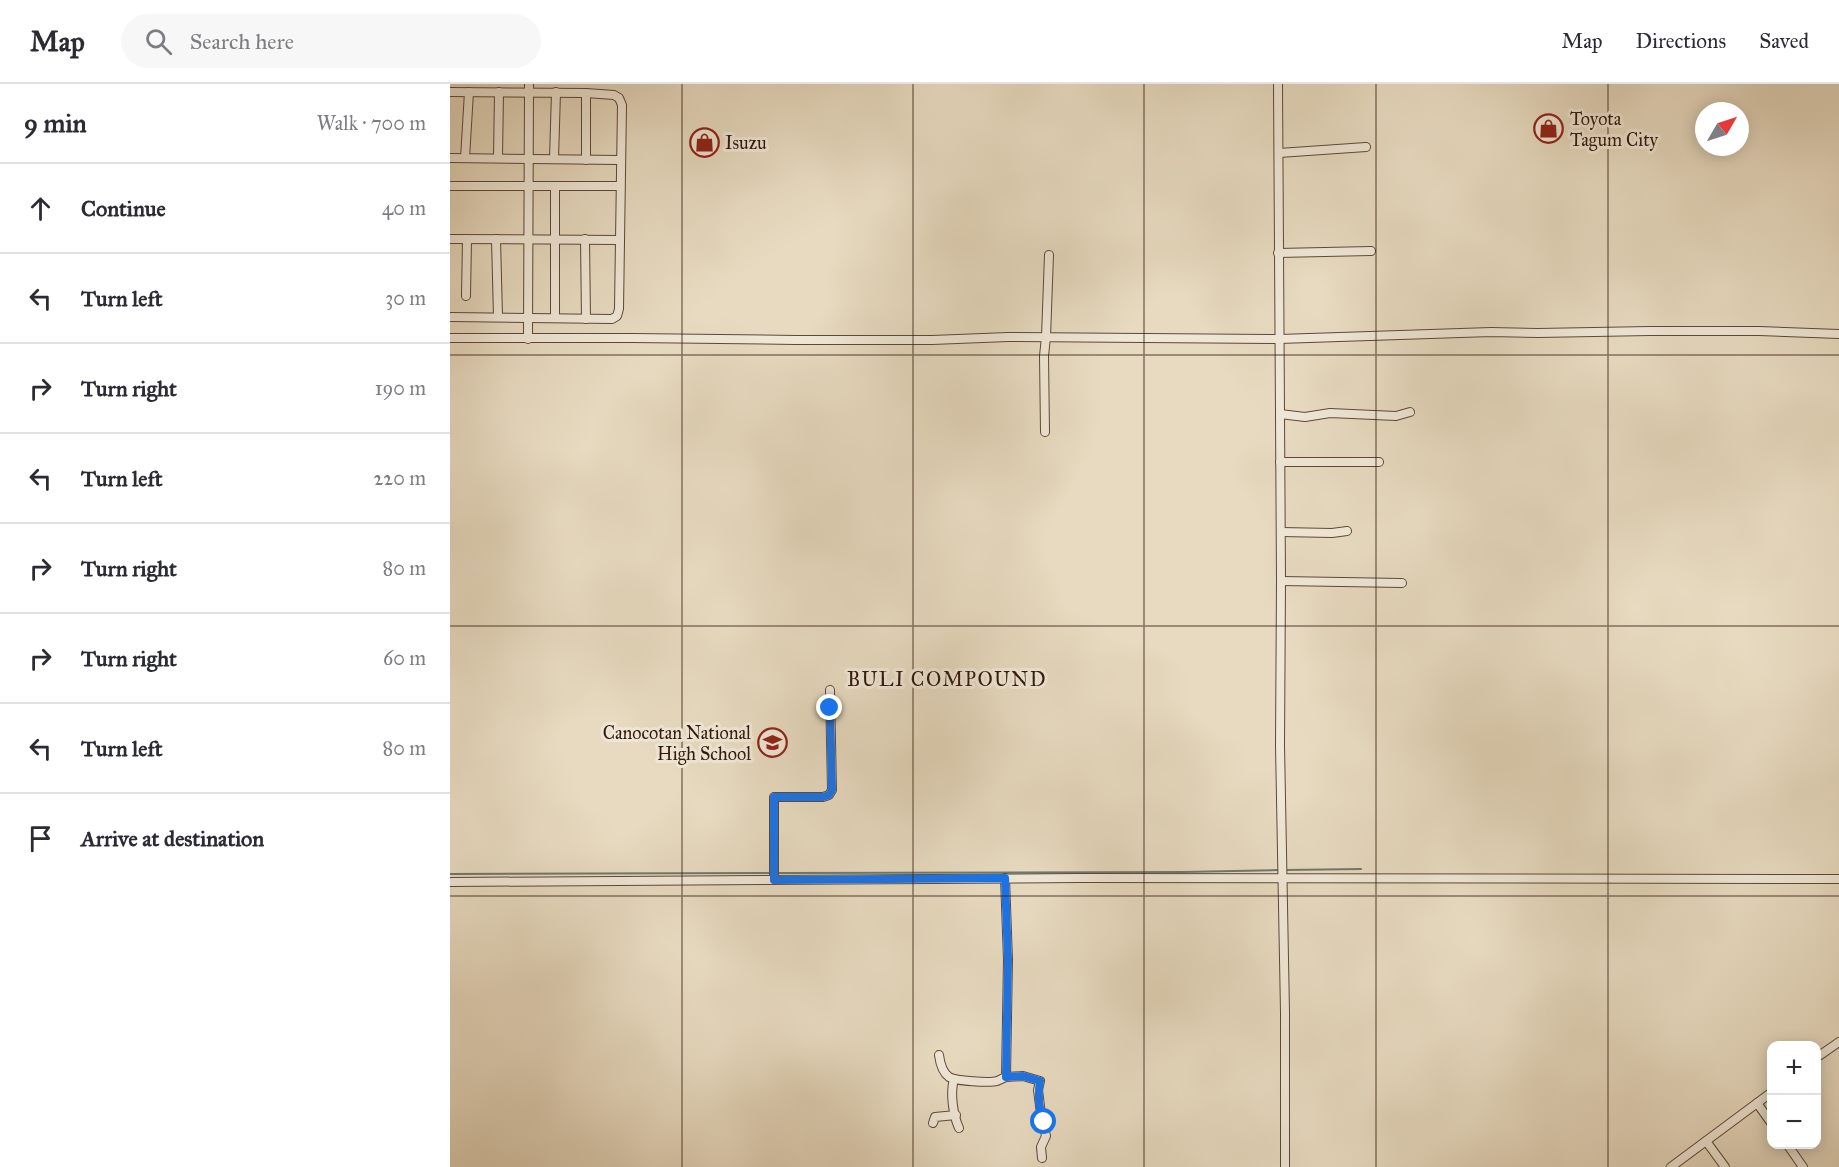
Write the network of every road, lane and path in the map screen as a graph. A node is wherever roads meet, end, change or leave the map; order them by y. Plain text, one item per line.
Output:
1 (1278, 84) edge
2 (529, 88) edge
3 (450, 92) edge
4 (469, 92) junction
5 (499, 92) junction
6 (556, 92) junction
7 (586, 93) junction
8 (1366, 147) dead end
9 (1279, 153) junction
10 (450, 158) edge
11 (465, 158) junction
12 (498, 158) junction
13 (529, 159) junction
14 (554, 159) junction
15 (586, 160) junction
16 (620, 160) junction
17 (450, 186) edge
18 (529, 186) junction
19 (555, 186) junction
20 (620, 186) junction
21 (450, 239) edge
22 (466, 239) junction
23 (496, 239) junction
24 (528, 239) junction
25 (555, 239) junction
26 (585, 239) junction
27 (620, 240) junction
28 (1371, 251) dead end
29 (1278, 253) junction
30 (1049, 255) dead end
31 (466, 296) dead end
32 (450, 317) edge
33 (498, 317) junction
34 (528, 318) junction
35 (555, 318) junction
36 (586, 319) junction
37 (1839, 334) edge
38 (450, 338) edge
39 (1046, 338) junction
40 (528, 339) junction
41 (1279, 339) junction
42 (1410, 412) dead end
43 (1280, 414) junction
44 (1045, 432) dead end
45 (1280, 462) junction
46 (1379, 462) dead end
47 (1347, 531) dead end
48 (1281, 532) junction
49 (1281, 581) junction
50 (1402, 583) dead end
51 (830, 690) dead end
52 (1005, 878) junction
53 (1282, 878) junction
54 (1839, 879) edge
55 (774, 880) junction
56 (450, 882) edge
57 (1839, 1042) edge
58 (939, 1055) dead end
59 (1821, 1055) edge
60 (1006, 1077) junction
61 (954, 1079) junction
62 (1768, 1095) edge
63 (1756, 1103) junction
64 (956, 1115) junction
65 (1767, 1117) edge
66 (933, 1123) dead end
67 (959, 1128) dead end
68 (1706, 1141) junction
69 (1790, 1149) edge
70 (1042, 1158) dead end
71 (1285, 1167) edge
72 (1671, 1167) edge
73 (1725, 1167) edge
74 (1803, 1167) edge

1 - 9 street
2 - 5 street
2 - 6 street
2 - 13 street
3 - 4 street
4 - 5 street
4 - 11 street
5 - 12 street
6 - 7 street
6 - 14 street
7 - 15 street
7 - 16 street
8 - 9 street
9 - 29 street
10 - 11 street
11 - 12 street
12 - 13 street
13 - 14 street
13 - 18 street
14 - 15 street
15 - 16 street
16 - 20 street
17 - 18 street
18 - 19 street
18 - 24 street
19 - 20 street
19 - 25 street
20 - 27 street
21 - 22 street
22 - 23 street
22 - 31 street
23 - 24 street
23 - 33 street
24 - 25 street
24 - 34 street
25 - 26 street
25 - 35 street
26 - 27 street
26 - 36 street
27 - 36 street
28 - 29 street
29 - 41 street
30 - 39 street
32 - 33 street
33 - 34 street
34 - 35 street
34 - 40 street
35 - 36 street
37 - 41 street
38 - 40 street
39 - 40 street
39 - 41 street
39 - 44 street
41 - 43 street
42 - 43 street
43 - 45 street
45 - 46 street
45 - 48 street
47 - 48 street
48 - 49 street
49 - 50 street
49 - 53 street
51 - 55 street
52 - 53 street
52 - 55 street
52 - 60 street
53 - 54 street
53 - 71 street
55 - 56 street
57 - 59 street
58 - 61 street
60 - 61 street
60 - 70 street
61 - 64 street
62 - 63 street
63 - 65 street
63 - 68 street
64 - 66 street
64 - 67 street
68 - 72 street
68 - 73 street
69 - 74 street

